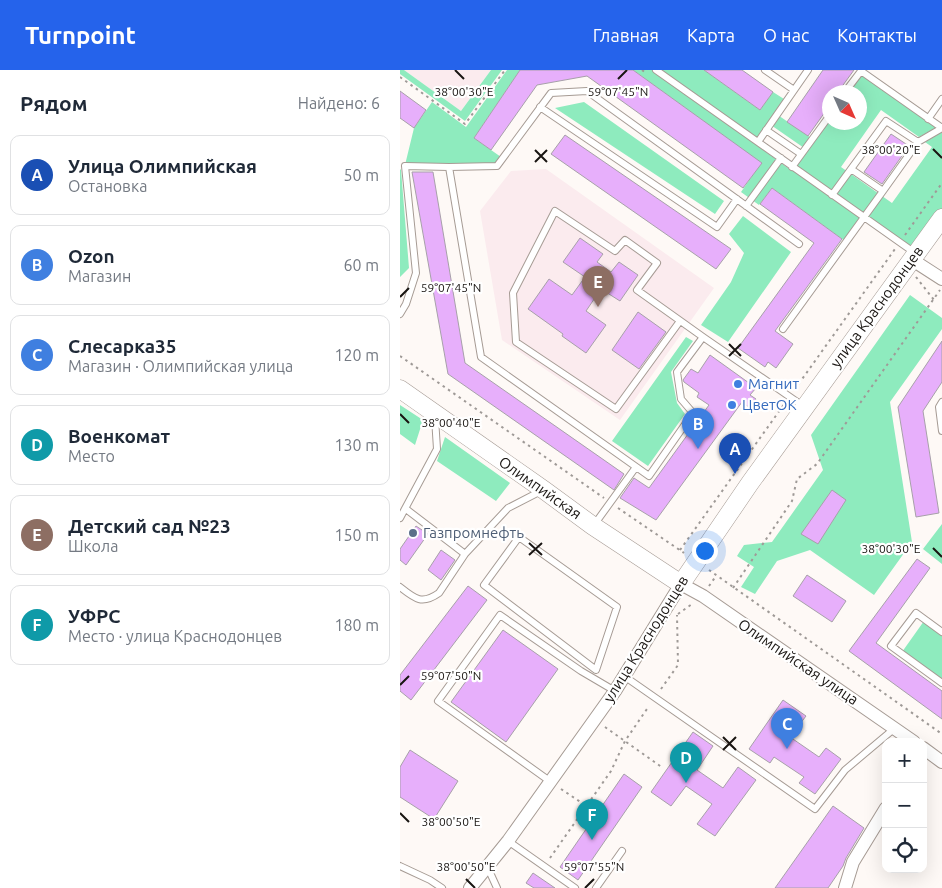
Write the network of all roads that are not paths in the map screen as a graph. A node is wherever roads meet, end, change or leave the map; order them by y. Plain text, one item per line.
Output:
1 (656, 70) edge
2 (765, 70) edge
3 (808, 70) edge
4 (851, 85) edge
5 (794, 90) junction
6 (942, 98) edge
7 (540, 107) junction
8 (928, 118) junction
9 (822, 126) edge
10 (942, 128) edge
11 (766, 130) junction
12 (758, 142) junction
13 (918, 142) junction
14 (802, 154) junction
15 (781, 158) junction
16 (402, 164) edge
17 (449, 167) junction
18 (792, 167) junction
19 (851, 169) junction
20 (882, 191) junction
21 (832, 195) junction
22 (737, 199) junction
23 (746, 206) junction
24 (863, 217) junction
25 (942, 218) edge
26 (799, 244) dead end
27 (914, 256) junction
28 (942, 279) edge
29 (400, 300) edge
30 (406, 304) junction
31 (400, 314) edge
32 (680, 320) junction
33 (783, 329) dead end
34 (703, 337) junction
35 (400, 389) edge
36 (942, 402) edge
37 (805, 407) junction
38 (435, 414) junction
39 (942, 431) edge
40 (636, 467) junction
41 (544, 490) junction
42 (406, 509) junction
43 (400, 518) edge
44 (593, 526) junction
45 (466, 554) junction
46 (681, 584) junction
47 (400, 587) edge
48 (942, 632) edge
49 (596, 670) joint
50 (624, 676) junction
51 (942, 683) edge
52 (615, 691) junction
53 (895, 728) junction
54 (909, 738) edge
55 (927, 751) edge
56 (942, 762) edge
57 (551, 782) junction
58 (882, 815) edge
59 (508, 841) junction
60 (622, 851) dead end
61 (400, 866) edge
62 (487, 866) junction
63 (442, 888) edge
64 (470, 888) edge
65 (497, 888) edge
66 (575, 888) edge
67 (596, 888) edge
68 (845, 888) edge

1 - 12 lane
2 - 5 lane
3 - 5 lane
4 - 8 lane
5 - 11 lane
6 - 8 lane
7 - 17 lane
7 - 22 lane
7 - 22 lane
8 - 10 lane
9 - 14 lane
10 - 13 lane
11 - 12 lane
11 - 14 lane
12 - 15 lane
13 - 19 lane
13 - 20 lane
14 - 18 lane
15 - 18 lane
15 - 23 lane
16 - 17 lane
16 - 30 lane
17 - 40 lane
18 - 21 lane
19 - 20 lane
19 - 21 lane
20 - 24 lane
21 - 24 lane
22 - 23 lane
23 - 26 lane
24 - 27 lane
24 - 33 lane
25 - 27 main road, улица Краснодонцев
27 - 28 street
27 - 37 main road, улица Краснодонцев
29 - 30 lane
30 - 31 lane
32 - 32 lane
32 - 34 lane
34 - 37 lane
34 - 40 lane
35 - 38 main road, Олимпийская
36 - 39 lane
37 - 46 main road, улица Краснодонцев
38 - 41 main road, Олимпийская
38 - 42 lane
40 - 44 lane
41 - 44 main road, Олимпийская
41 - 45 lane
42 - 43 lane
42 - 45 lane
44 - 46 main road, Олимпийская
45 - 47 lane
46 - 50 street, улица Краснодонцев
46 - 53 street, Олимпийская улица
48 - 51 lane
49 - 49 lane
50 - 52 street, улица Краснодонцев
50 - 53 lane
52 - 57 street, улица Краснодонцев
52 - 57 lane
53 - 54 street, Олимпийская улица
55 - 56 street
57 - 59 street, улица Краснодонцев
58 - 68 street
59 - 62 street, улица Краснодонцев
59 - 66 lane
60 - 67 lane
61 - 63 lane
62 - 64 street, улица Краснодонцев
62 - 65 lane

